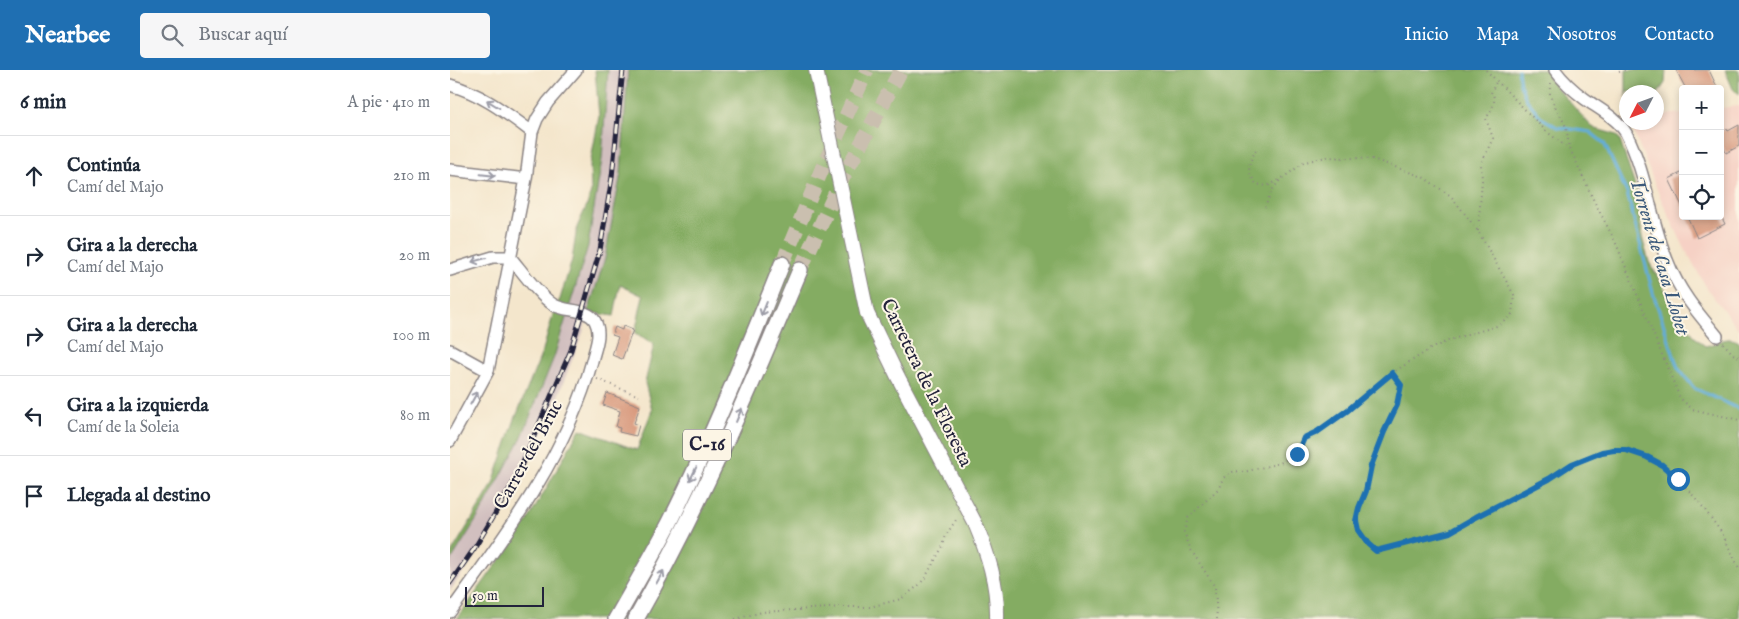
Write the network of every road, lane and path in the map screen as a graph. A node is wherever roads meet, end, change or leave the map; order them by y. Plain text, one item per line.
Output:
1 (816, 70) edge
2 (1486, 70) edge
3 (1624, 70) edge
4 (572, 71) edge
5 (1556, 71) edge
6 (1619, 72) dead end
7 (1497, 82) junction
8 (450, 85) edge
9 (532, 132) junction
10 (1569, 149) junction
11 (1256, 150) dead end
12 (450, 170) edge
13 (526, 179) junction
14 (1281, 179) junction
15 (1265, 207) dead end
16 (1478, 231) junction
17 (510, 257) junction
18 (782, 264) tunnel mouth
19 (450, 270) edge
20 (800, 270) tunnel mouth
21 (1717, 336) joint
22 (450, 350) edge
23 (1739, 357) edge
24 (488, 371) junction
25 (1392, 373) junction
26 (588, 376) junction
27 (639, 396) dead end
28 (1739, 420) edge
29 (450, 441) edge
30 (964, 502) junction
31 (1739, 568) edge
32 (450, 612) edge
33 (616, 619) edge
34 (636, 619) edge
35 (735, 619) edge
36 (997, 619) edge
37 (1217, 619) edge

1 - 30 main road, Carretera de la Floresta
2 - 7 path
3 - 6 path
4 - 9 street
5 - 10 path
5 - 21 street
7 - 10 path
7 - 16 path
9 -> 8 street
9 - 13 street
10 - 28 path
11 - 14 path
12 -> 13 street
13 - 17 street
14 - 15 path
14 - 16 path
16 - 25 path
17 -> 19 street
17 - 24 street
17 - 26 street, Carrer del Bruc
18 -> 33 highway, C-16
34 -> 20 highway, C-16
21 - 23 path
22 - 24 street
29 -> 24 street
25 - 31 path
25 - 37 path
26 - 27 path
26 - 32 street, Carrer del Bruc
30 - 35 path
30 - 36 main road, Carretera de la Floresta

